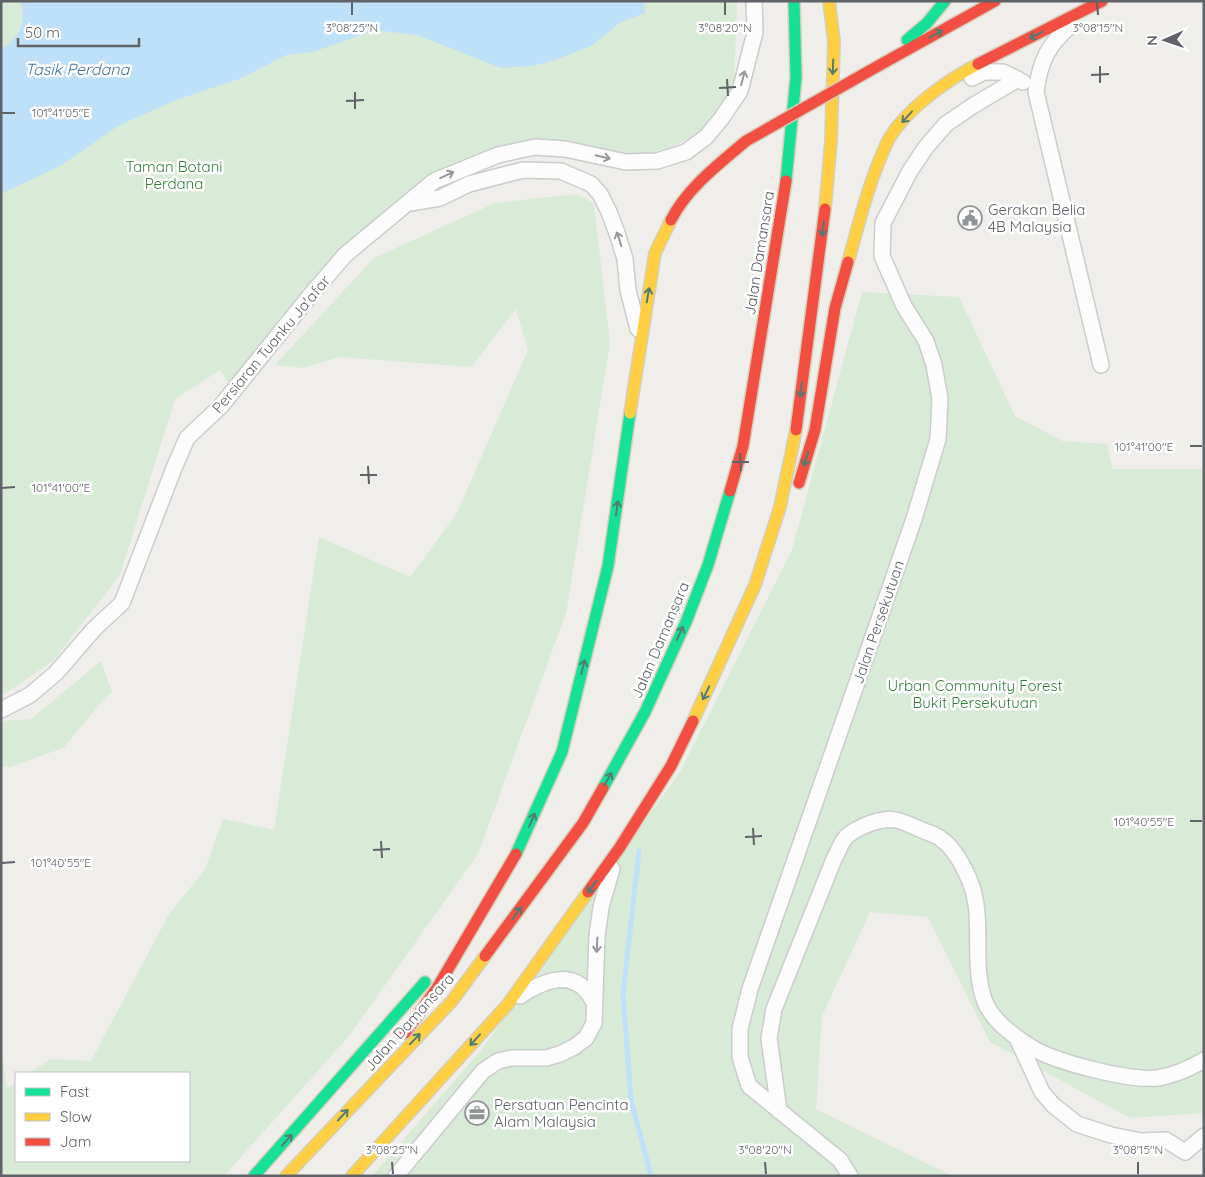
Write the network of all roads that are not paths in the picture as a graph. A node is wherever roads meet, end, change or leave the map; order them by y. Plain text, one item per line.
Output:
1 (754, 1) edge
2 (794, 1) edge
3 (829, 1) edge
4 (842, 1) edge
5 (945, 1) edge
6 (958, 1) edge
7 (995, 1) edge
8 (1098, 3) edge
9 (927, 22) junction
10 (834, 41) junction
11 (878, 66) junction
12 (1018, 79) junction
13 (1036, 92) junction
14 (927, 98) junction
15 (407, 203) junction
16 (641, 338) junction
17 (1101, 365) dead end
18 (755, 585) junction
19 (1, 710) edge
20 (620, 847) junction
21 (479, 919) junction
22 (594, 1003) junction
23 (508, 1004) junction
24 (1017, 1038) junction
25 (1204, 1060) edge
26 (357, 1100) junction
27 (779, 1111) junction
28 (1204, 1136) edge
29 (254, 1176) edge
30 (286, 1176) edge
31 (352, 1176) edge
32 (396, 1176) edge
33 (850, 1176) edge

15 -> 1 street, Persiaran Tuanku Ja'afar
26 -> 2 main road, Jalan Damansara
3 - 10 main road
4 - 10 main road
5 - 9 main road
6 - 9 main road
11 -> 7 main road
8 - 13 street
8 -> 14 main road
9 - 11 main road
10 -> 18 main road
16 -> 11 main road, bridge
12 - 13 street
12 - 14 street
12 - 27 street, Jalan Persekutuan
13 - 17 street
14 -> 18 main road
16 -> 15 street
15 - 19 street, Persiaran Tuanku Ja'afar
21 -> 16 main road
18 -> 20 main road
20 -> 22 street
20 -> 23 main road
21 - 26 main road
29 -> 21 main road
22 - 23 street
22 - 32 street
23 -> 31 main road
24 - 25 street
24 - 27 street
24 - 28 street
30 -> 26 main road, Jalan Damansara
27 - 33 street, Jalan Persekutuan

